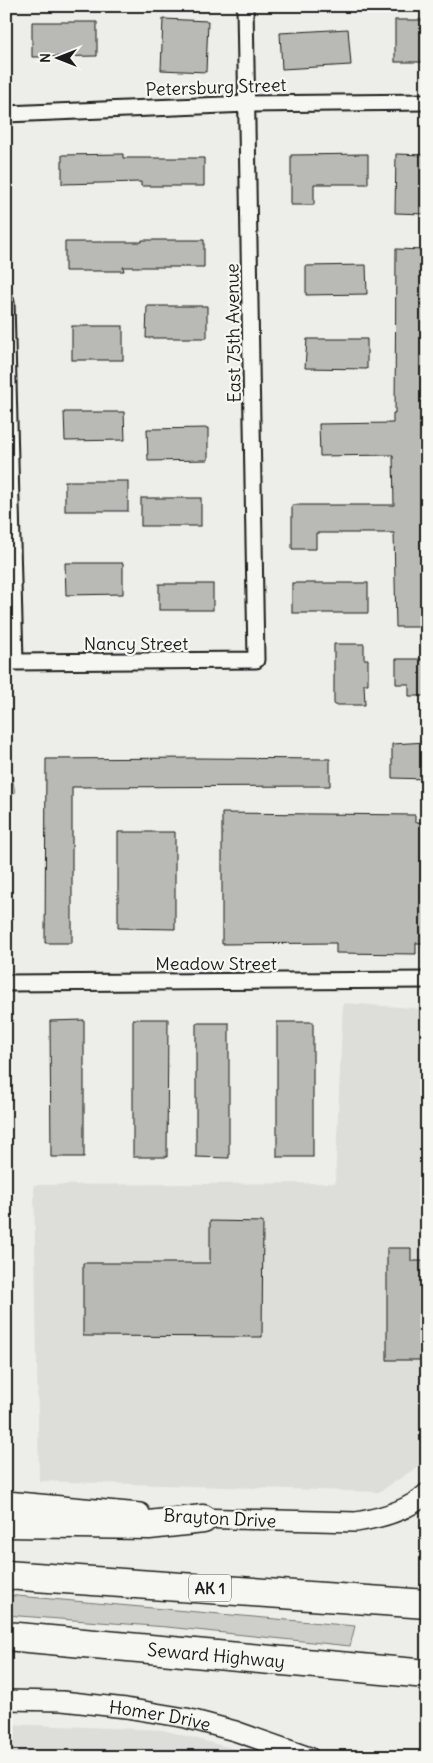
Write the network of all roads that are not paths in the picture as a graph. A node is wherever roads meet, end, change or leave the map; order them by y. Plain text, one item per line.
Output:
1 (245, 6) edge
2 (427, 102) edge
3 (248, 104) junction
4 (6, 114) edge
5 (6, 302) edge
6 (256, 660) joint
7 (427, 980) edge
8 (6, 983) edge
9 (427, 1493) edge
10 (6, 1500) edge
11 (202, 1519) junction
12 (6, 1523) edge
13 (6, 1575) edge
14 (420, 1603) edge
15 (6, 1636) edge
16 (417, 1674) edge
17 (6, 1700) edge
18 (306, 1756) edge

1 - 3 street, East 75th Avenue
2 - 3 street, Petersburg Street
3 - 4 street, Petersburg Street
3 - 6 street, East 75th Avenue
5 - 6 street, Nancy Street
7 - 8 street, Meadow Street
9 - 11 street, Brayton Drive
10 - 11 street, Brayton Drive
11 - 12 highway
13 - 14 highway, AK 1
15 - 16 highway, Seward Highway
17 - 18 street, Homer Drive

